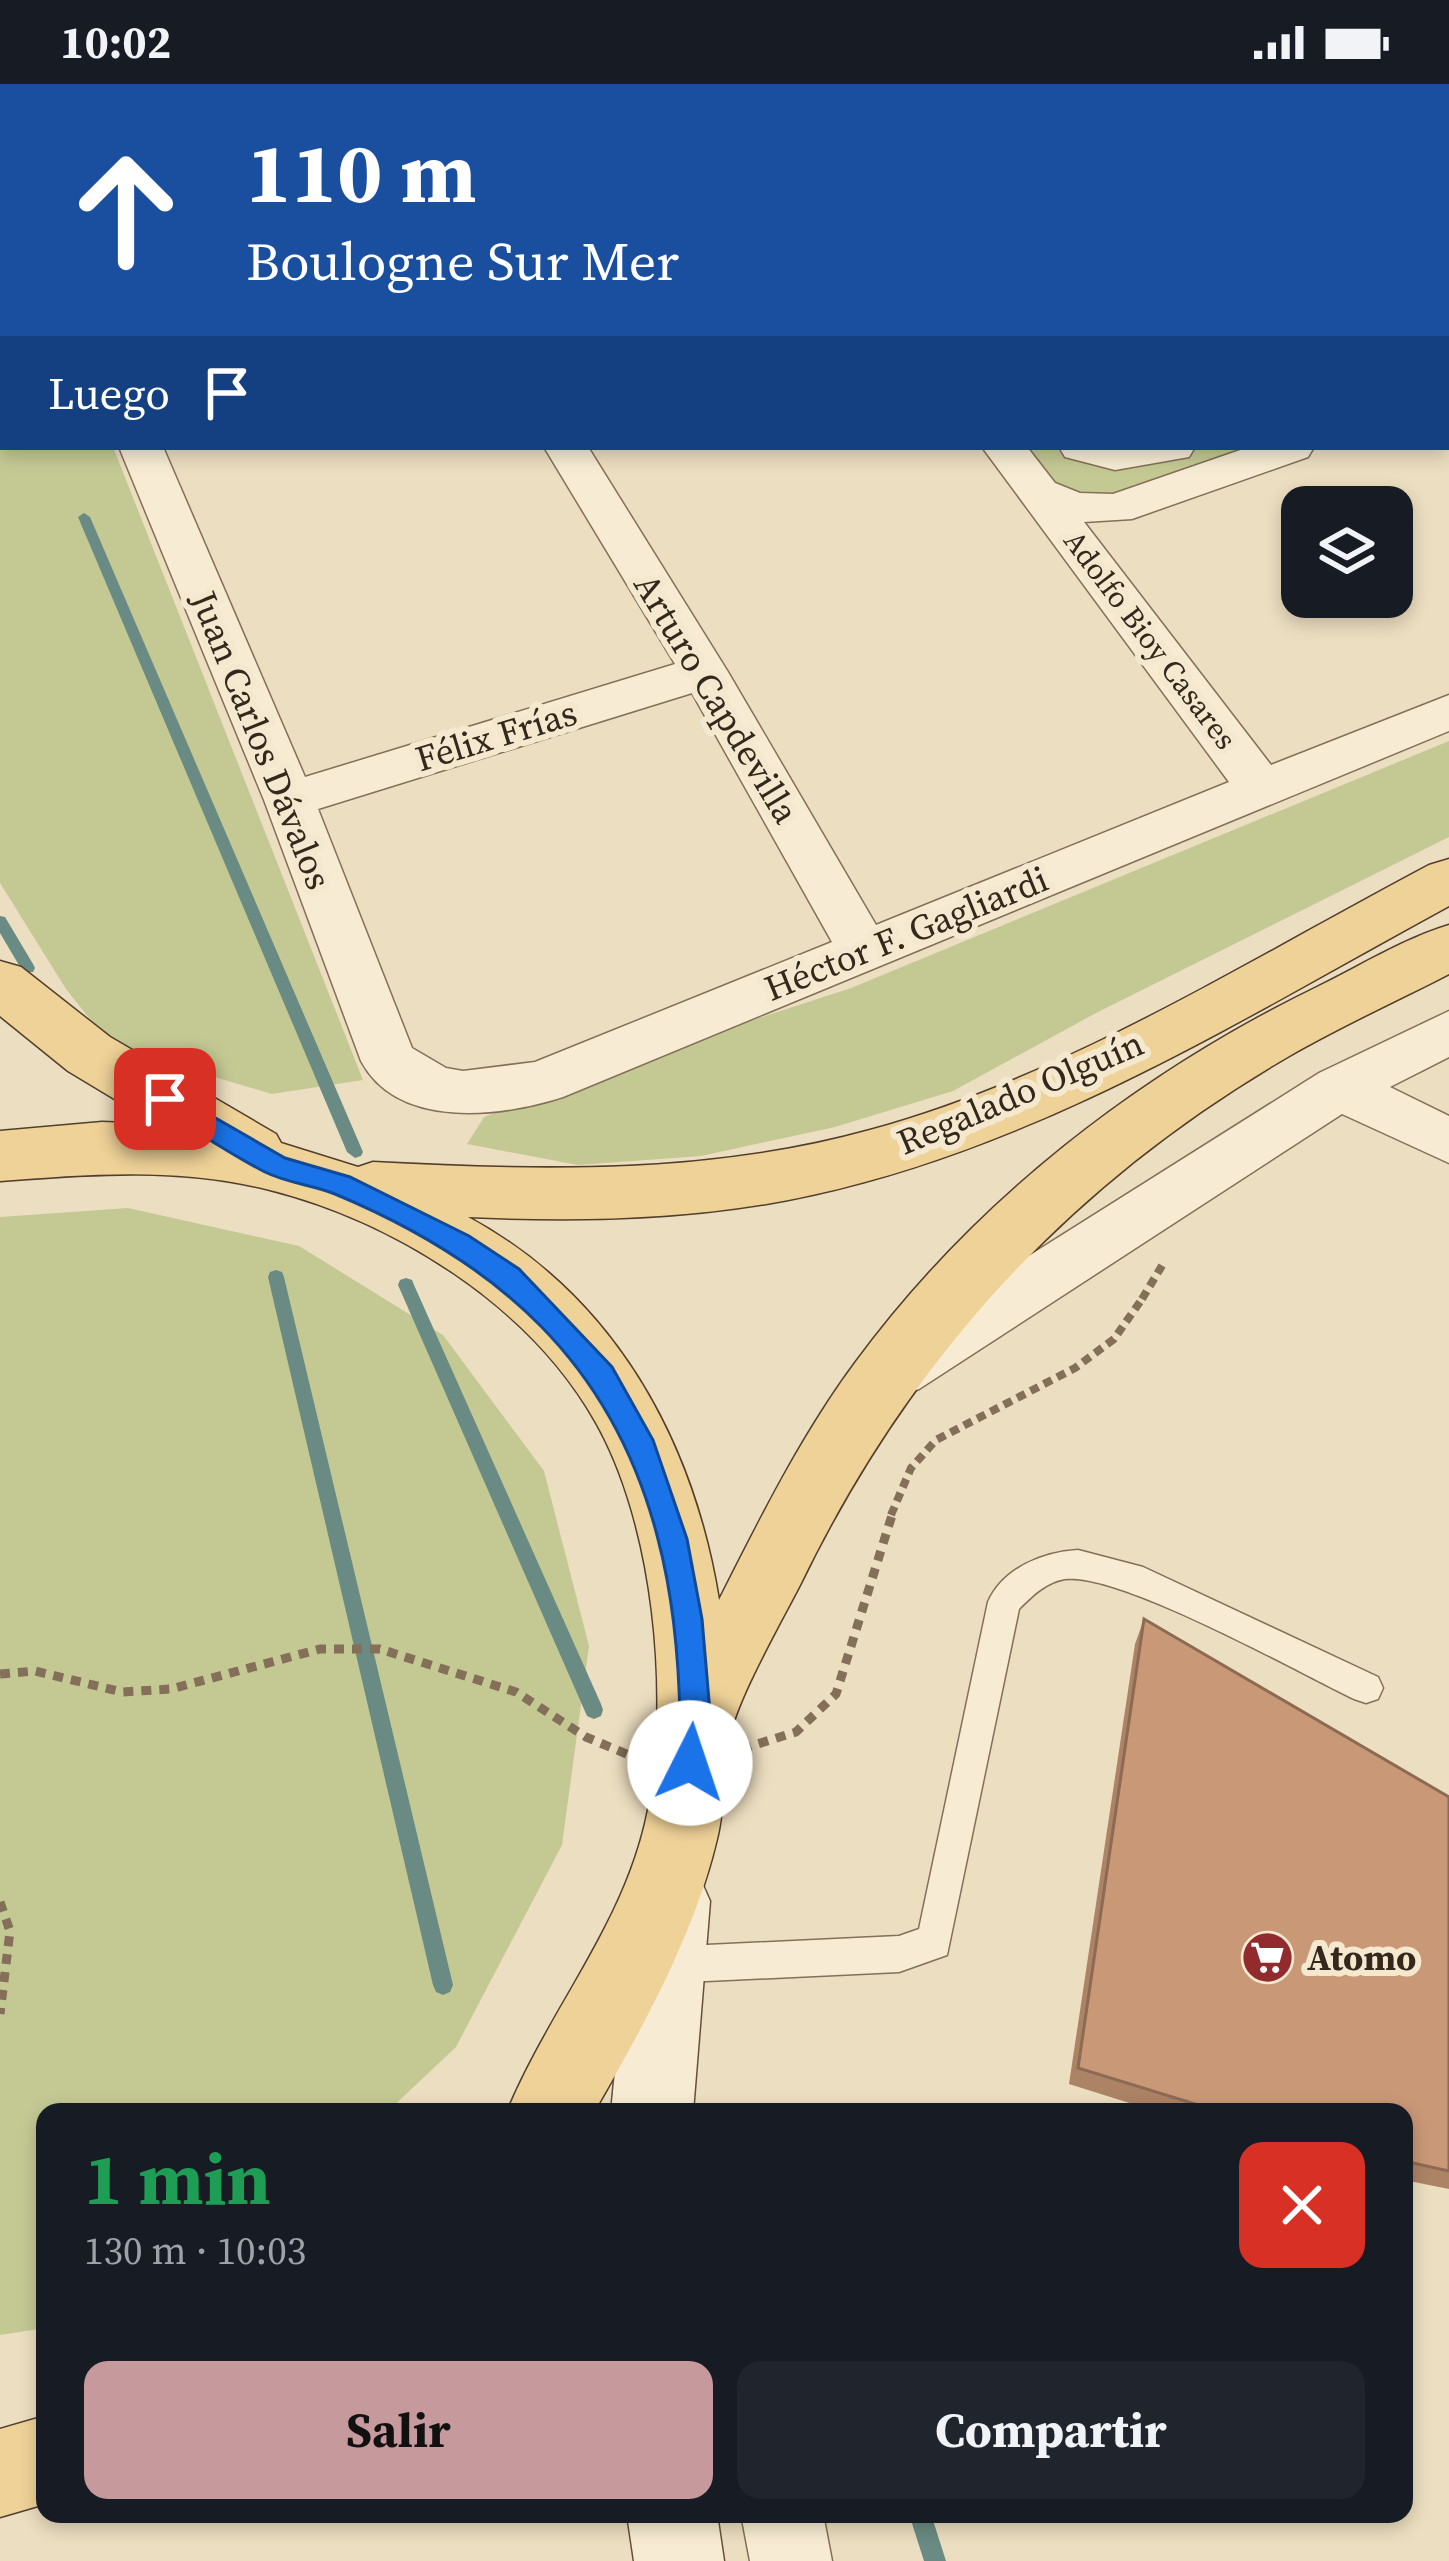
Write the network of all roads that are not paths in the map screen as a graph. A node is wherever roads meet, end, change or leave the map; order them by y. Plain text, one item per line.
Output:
1 (142, 450) edge
2 (568, 450) edge
3 (1006, 450) edge
4 (1078, 450) edge
5 (1092, 450) edge
6 (1154, 450) edge
7 (1283, 450) edge
8 (1040, 493) junction
9 (704, 672) junction
10 (1449, 712) edge
11 (1261, 788) junction
12 (290, 800) junction
13 (1449, 880) edge
14 (1449, 947) edge
15 (864, 951) junction
16 (0, 983) edge
17 (1449, 1033) edge
18 (377, 1035) joint
19 (1363, 1076) junction
20 (1449, 1102) edge
21 (1449, 1141) edge
22 (0, 1156) edge
23 (309, 1175) junction
24 (878, 1384) junction
25 (1366, 1688) dead end
26 (696, 1724) junction
27 (651, 1962) junction
28 (554, 2103) edge
29 (653, 2103) edge
30 (36, 2463) edge
31 (0, 2474) edge
32 (673, 2523) edge
33 (784, 2523) edge
34 (679, 2561) edge
35 (791, 2561) edge

1 - 12 street, Juan Carlos Dávalos
2 - 9 street, Arturo Capdevilla
3 - 8 street, Adolfo Bioy Casares
4 - 8 street, Adolfo Bioy Casares
5 - 6 street
7 - 8 street
8 - 11 street, Adolfo Bioy Casares
9 - 12 street, Félix Frías
9 - 15 street, Arturo Capdevilla
10 - 11 street, Héctor F. Gagliardi
11 - 15 street, Héctor F. Gagliardi
12 - 18 street, Juan Carlos Dávalos
13 - 23 main road, Regalado Olguín
14 - 24 main road, Regalado Olguín
15 - 18 street, Héctor F. Gagliardi
16 - 23 main road
17 - 19 street
19 - 20 street
19 - 21 street
19 - 24 street
22 - 23 main road, Regalado Olguín
23 - 26 main road
24 - 26 main road, Regalado Olguín
25 - 27 lane
26 - 27 main road
27 - 28 main road
27 - 29 main road
30 - 31 main road
32 - 34 main road
33 - 35 street

